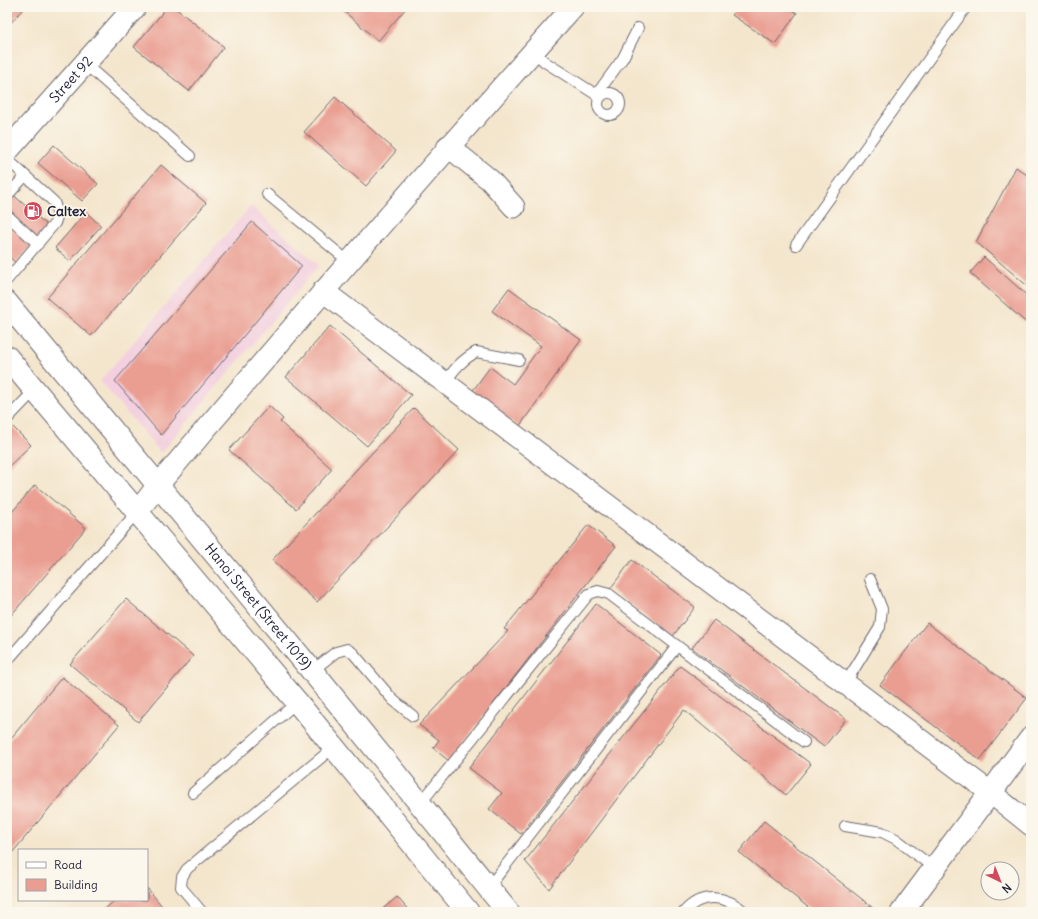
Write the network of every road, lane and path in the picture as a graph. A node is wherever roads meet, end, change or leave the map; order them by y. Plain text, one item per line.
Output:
1 (135, 7) edge
2 (573, 7) edge
3 (966, 7) edge
4 (638, 28) dead end
5 (533, 51) junction
6 (85, 64) junction
7 (448, 146) junction
8 (7, 151) edge
9 (190, 156) dead end
10 (7, 159) edge
11 (25, 176) junction
12 (267, 194) dead end
13 (7, 196) edge
14 (514, 207) dead end
15 (7, 215) edge
16 (38, 244) junction
17 (796, 245) dead end
18 (348, 261) junction
19 (7, 280) edge
20 (323, 291) junction
21 (7, 303) edge
22 (7, 357) edge
23 (519, 360) dead end
24 (445, 383) junction
25 (35, 390) junction
26 (7, 419) edge
27 (158, 485) junction
28 (138, 511) junction
29 (870, 579) dead end
30 (676, 646) junction
31 (7, 661) edge
32 (312, 671) junction
33 (845, 684) junction
34 (297, 702) junction
35 (413, 716) dead end
36 (1031, 738) edge
37 (804, 742) dead end
38 (334, 747) junction
39 (193, 792) dead end
40 (991, 793) junction
41 (420, 804) junction
42 (1031, 825) edge
43 (845, 826) dead end
44 (934, 868) junction
45 (488, 888) junction
46 (202, 912) edge
47 (468, 912) edge
48 (508, 912) edge
49 (684, 912) edge
50 (745, 912) edge
51 (902, 912) edge

1 - 6 main road, Street 92
2 - 5 street
3 - 17 lane
4 - 5 lane
5 - 7 street
6 - 8 main road, Street 92
6 - 9 lane
7 - 14 street
7 - 18 street
10 - 11 lane
11 - 13 lane
11 - 16 lane
12 - 18 lane
15 - 16 lane
16 - 19 lane
18 - 20 street
20 - 24 street
20 - 27 street
21 - 27 main road, Hanoi Street (Street 1019)
22 - 25 main road
23 - 24 lane
24 - 33 street
25 - 26 lane
25 - 28 main road
27 - 28 street
27 - 32 main road, Hanoi Street (Street 1019)
28 - 31 lane
28 - 34 main road
29 - 33 lane
30 - 37 lane
30 - 41 lane
30 - 45 lane
32 - 35 lane
32 - 41 main road, Hanoi Street (Street 1019)
33 - 40 street
34 - 38 main road
34 - 39 lane
36 - 40 main road
38 - 46 lane
38 - 47 main road
40 - 42 street
40 - 44 main road
41 - 45 main road, Hanoi Street (Street 1019)
43 - 44 lane
44 - 51 main road
45 - 48 main road, Hanoi Street (Street 1019)
49 - 50 lane

